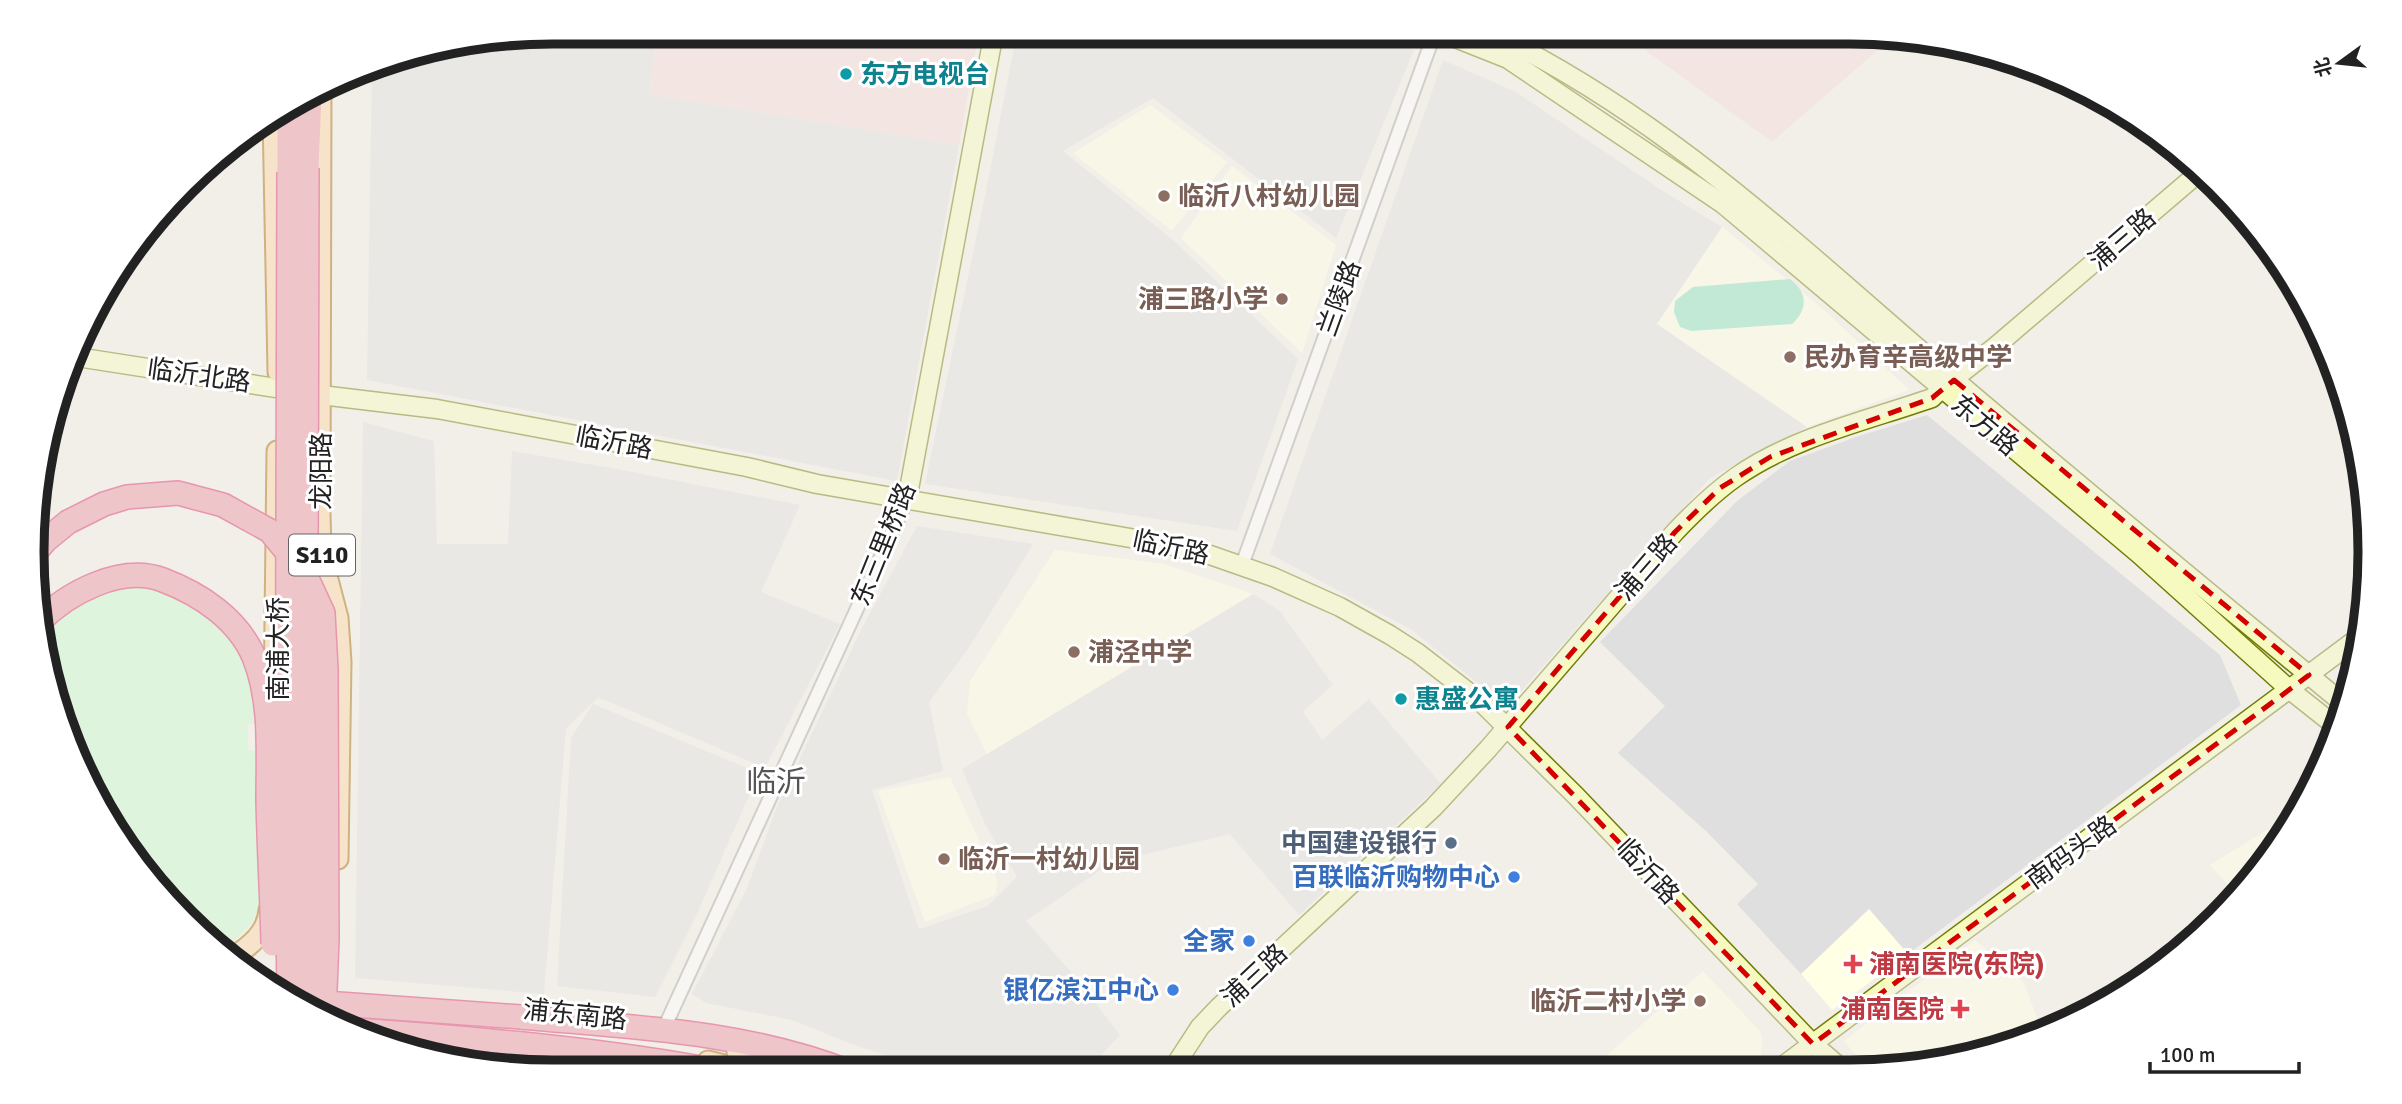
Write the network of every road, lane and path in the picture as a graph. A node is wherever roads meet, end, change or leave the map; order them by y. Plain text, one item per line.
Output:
1 (992, 44) edge
2 (1430, 44) edge
3 (1469, 44) edge
4 (1514, 44) edge
5 (321, 99) edge
6 (308, 107) edge
7 (291, 116) edge
8 (273, 127) edge
9 (298, 170) junction
10 (2193, 178) edge
11 (82, 358) edge
12 (1948, 384) junction
13 (278, 387) junction
14 (321, 395) junction
15 (907, 500) junction
16 (44, 542) edge
17 (1242, 565) junction
18 (48, 613) edge
19 (2349, 645) edge
20 (2309, 675) junction
21 (2290, 690) junction
22 (2337, 698) edge
23 (2329, 721) edge
24 (1508, 727) junction
25 (240, 953) edge
26 (274, 977) edge
27 (289, 986) edge
28 (304, 995) edge
29 (320, 1004) edge
30 (332, 1010) edge
31 (332, 1010) edge
32 (340, 1014) edge
33 (342, 1015) edge
34 (343, 1015) edge
35 (346, 1016) edge
36 (666, 1024) junction
37 (1812, 1044) junction
38 (474, 1054) edge
39 (562, 1060) edge
40 (653, 1060) edge
41 (706, 1060) edge
42 (770, 1060) edge
43 (817, 1060) edge
44 (839, 1060) edge
45 (1179, 1060) edge
46 (1791, 1060) edge
47 (1831, 1060) edge

1 - 15 street, 东三里桥路
2 - 17 street, 兰陵路
3 - 12 street, 东方路
4 - 12 street, 东方路
5 - 14 main road, 龙阳路 / S110
6 - 9 highway
7 - 9 highway
8 - 13 main road, 龙阳路 / S110
9 - 27 highway, 南浦大桥, bridge
9 - 28 highway, 南浦大桥, bridge
10 - 12 street, 浦三路
11 - 13 street, 临沂北路
12 - 20 street, 东方路
12 - 21 street, 东方路
12 - 24 street, 浦三路
13 - 14 street, 临沂北路
13 - 25 main road, 龙阳路 / S110
14 - 15 street, 临沂路
14 - 30 main road, 龙阳路 / S110
15 - 17 street, 临沂路
15 - 36 street, 东三里桥路
16 - 31 highway, bridge
17 - 24 street, 临沂路
18 - 26 highway, bridge
19 - 20 street, 南码头路
20 - 21 street, 南码头路
20 - 22 street, 东方路
21 - 23 street, 东方路
21 - 37 street, 南码头路
24 - 37 street, 临沂路
24 - 45 street, 浦三路
29 - 43 highway, bridge
32 - 36 main road, 浦东南路
33 - 42 main road, 浦东南路
34 - 41 main road, 浦东南路
35 - 40 highway
36 - 44 main road, 浦东南路
37 - 46 street, 南码头路
37 - 47 street, 临沂路
38 - 39 main road, 浦东南路

